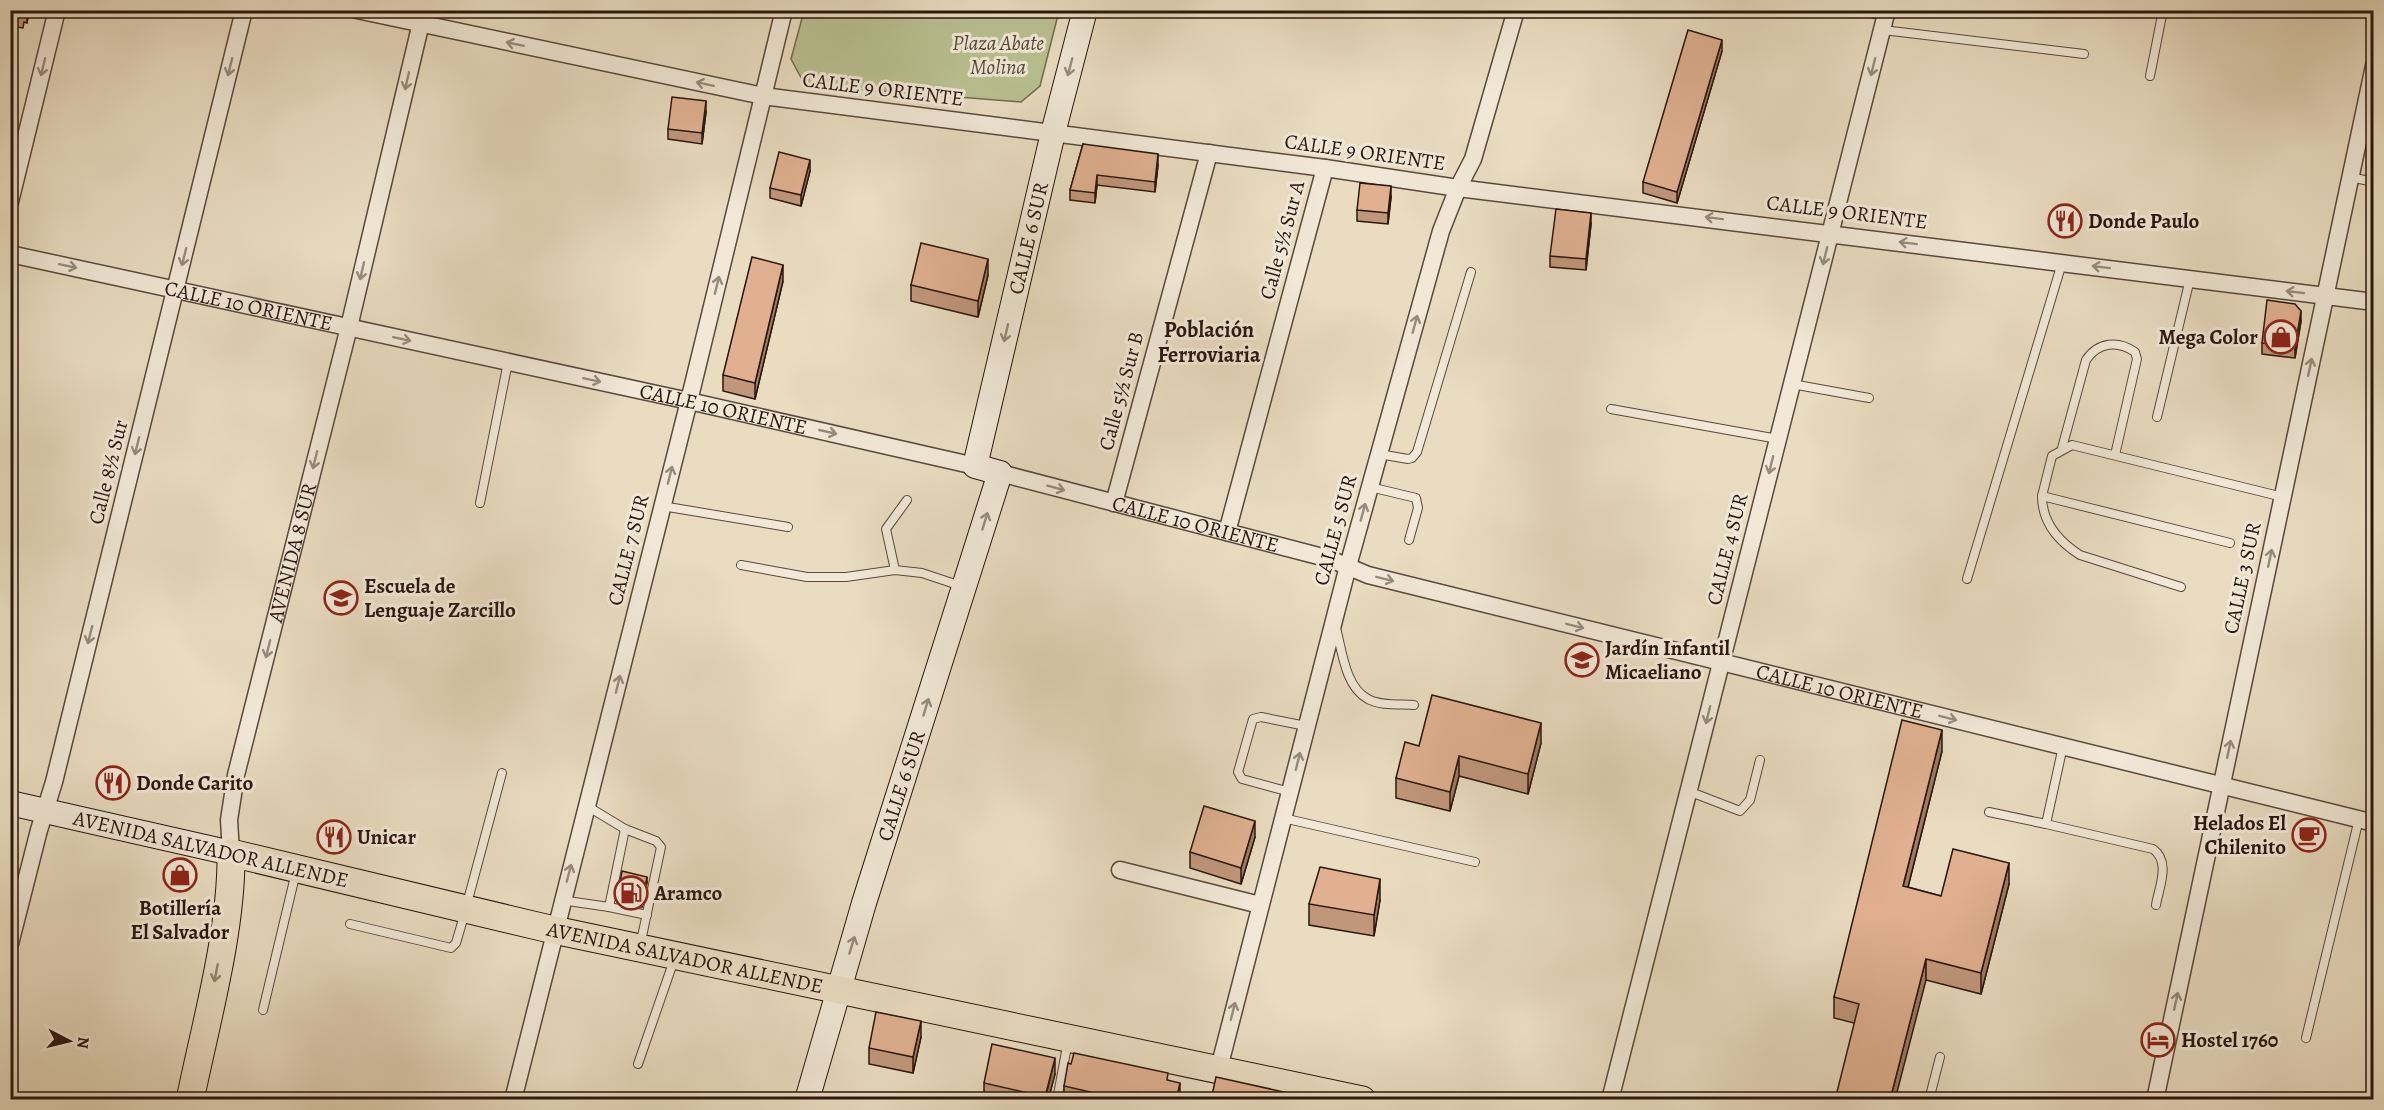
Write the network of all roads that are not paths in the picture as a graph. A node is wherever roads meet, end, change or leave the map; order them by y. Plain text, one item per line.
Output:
1 (57, 10) edge
2 (244, 10) edge
3 (357, 10) edge
4 (784, 10) edge
5 (1085, 10) edge
6 (1516, 10) edge
7 (1887, 10) edge
8 (2163, 10) edge
9 (422, 17) edge
10 (1882, 30) junction
11 (2084, 54) dead end
12 (2373, 66) edge
13 (2150, 76) dead end
14 (763, 96) junction
15 (1053, 133) junction
16 (1209, 153) junction
17 (1325, 168) junction
18 (2350, 177) junction
19 (2373, 182) edge
20 (1458, 188) junction
21 (10, 202) edge
22 (1831, 233) junction
23 (10, 254) edge
24 (2062, 262) junction
25 (1472, 272) dead end
26 (2190, 279) junction
27 (176, 290) junction
28 (2325, 296) junction
29 (2373, 302) edge
30 (349, 327) junction
31 (508, 362) junction
32 (1792, 384) junction
33 (1869, 398) dead end
34 (689, 400) junction
35 (1611, 409) dead end
36 (2157, 417) dead end
37 (1778, 439) junction
38 (2062, 448) junction
39 (1379, 454) junction
40 (2115, 455) junction
41 (975, 466) junction
42 (1000, 473) junction
43 (1370, 487) junction
44 (2042, 496) junction
45 (2283, 497) junction
46 (907, 500) dead end
47 (480, 503) dead end
48 (1114, 503) junction
49 (662, 506) junction
50 (788, 527) dead end
51 (1227, 532) junction
52 (1409, 540) dead end
53 (2230, 543) dead end
54 (741, 565) dead end
55 (1348, 567) junction
56 (895, 570) junction
57 (1967, 579) dead end
58 (964, 587) junction
59 (2181, 587) dead end
60 (1334, 622) junction
61 (1721, 662) junction
62 (1414, 705) dead end
63 (1306, 726) junction
64 (2063, 746) junction
65 (1760, 760) dead end
66 (502, 773) dead end
67 (2222, 785) junction
68 (1290, 792) junction
69 (1688, 792) junction
70 (10, 803) edge
71 (587, 806) junction
72 (45, 811) junction
73 (1989, 812) dead end
74 (1283, 818) junction
75 (2366, 821) edge
76 (2046, 824) junction
77 (625, 829) junction
78 (231, 853) junction
79 (1475, 862) dead end
80 (297, 869) junction
81 (1120, 870) dead end
82 (561, 900) junction
83 (1260, 905) junction
84 (2156, 905) dead end
85 (609, 907) junction
86 (465, 908) junction
87 (647, 915) junction
88 (350, 924) dead end
89 (554, 930) junction
90 (10, 944) edge
91 (640, 947) junction
92 (676, 954) junction
93 (839, 988) junction
94 (263, 1010) dead end
95 (1068, 1036) junction
96 (2306, 1038) dead end
97 (1940, 1057) dead end
98 (638, 1064) dead end
99 (1219, 1068) junction
100 (1312, 1094) edge
101 (190, 1100) edge
102 (513, 1100) edge
103 (807, 1100) edge
104 (1057, 1100) edge
105 (1362, 1100) edge
106 (1610, 1100) edge
107 (1929, 1100) edge
108 (2155, 1100) edge

1 -> 21 street
2 -> 27 street, Calle 8½ Sur
3 - 9 street, CALLE 9 ORIENTE
4 - 14 street, CALLE 7 SUR
5 -> 15 street, CALLE 6 SUR
6 - 20 street, CALLE 5 SUR
7 - 10 street, CALLE 4 SUR
8 - 13 lane
14 -> 9 street, CALLE 9 ORIENTE
9 -> 30 street, AVENIDA 8 SUR
10 - 11 lane
10 -> 22 street, CALLE 4 SUR
12 - 18 street, CALLE 3 SUR
14 - 15 street, CALLE 9 ORIENTE
34 -> 14 street, CALLE 7 SUR
15 - 16 street, CALLE 9 ORIENTE
15 -> 41 street, CALLE 6 SUR
16 - 17 street, CALLE 9 ORIENTE
16 - 48 street, Calle 5½ Sur B
17 - 20 street, CALLE 9 ORIENTE
17 - 51 street, Calle 5½ Sur A
18 - 19 lane
18 - 28 street, CALLE 3 SUR
22 -> 20 street, CALLE 9 ORIENTE
39 -> 20 street, CALLE 5 SUR
24 -> 22 street, CALLE 9 ORIENTE
22 -> 32 street, CALLE 4 SUR
23 -> 27 street, CALLE 10 ORIENTE
26 -> 24 street, CALLE 9 ORIENTE
24 - 57 lane
25 - 39 lane
28 -> 26 street, CALLE 9 ORIENTE
26 - 36 lane
27 - 30 street, CALLE 10 ORIENTE
27 -> 72 street, Calle 8½ Sur
28 - 29 street, CALLE 9 ORIENTE
45 -> 28 street, CALLE 3 SUR
30 -> 31 street, CALLE 10 ORIENTE
30 -> 78 street, AVENIDA 8 SUR
31 -> 34 street, CALLE 10 ORIENTE
31 - 47 lane
32 - 33 lane
32 - 37 street, CALLE 4 SUR
34 -> 41 street, CALLE 10 ORIENTE
49 -> 34 street, CALLE 7 SUR
35 - 37 lane
37 -> 61 street, CALLE 4 SUR
38 - 40 lane
38 - 40 lane
38 - 44 lane
39 - 43 street, CALLE 5 SUR
40 - 45 lane
41 - 42 street, CALLE 10 ORIENTE
42 -> 48 street, CALLE 10 ORIENTE
58 -> 42 street, CALLE 6 SUR
43 - 52 lane
55 -> 43 street, CALLE 5 SUR
44 - 53 lane
44 - 59 lane
67 -> 45 street, CALLE 3 SUR
46 - 56 lane
48 - 51 street, CALLE 10 ORIENTE
49 - 50 lane
71 -> 49 street, CALLE 7 SUR
51 - 55 street, CALLE 10 ORIENTE
54 - 56 lane
55 - 60 street, CALLE 5 SUR
55 -> 61 street, CALLE 10 ORIENTE
56 - 58 lane
93 -> 58 street, CALLE 6 SUR
60 - 62 lane
60 - 63 street, CALLE 5 SUR
61 -> 64 street, CALLE 10 ORIENTE
61 -> 69 street, CALLE 4 SUR
68 -> 63 street, CALLE 5 SUR
63 - 68 lane
64 - 67 street, CALLE 10 ORIENTE
64 - 76 lane
65 - 69 lane
66 - 86 lane
67 - 75 street, CALLE 10 ORIENTE
108 -> 67 street, CALLE 3 SUR
68 - 74 street, CALLE 5 SUR
69 - 106 street, CALLE 4 SUR
70 - 72 street, AVENIDA SALVADOR ALLENDE
71 - 77 lane
82 -> 71 street, CALLE 7 SUR
72 - 78 street, AVENIDA SALVADOR ALLENDE
72 - 90 street, Calle 8½ Sur
73 - 76 lane
74 - 79 lane
74 - 83 street, CALLE 5 SUR
75 - 96 lane
76 - 84 lane
77 - 85 lane
77 - 87 lane
78 - 80 main road, AVENIDA SALVADOR ALLENDE
78 -> 101 main road, AVENIDA 8 SUR
80 - 86 main road, AVENIDA SALVADOR ALLENDE
80 - 94 lane
81 - 83 street
82 - 85 lane
82 - 89 street, CALLE 7 SUR
99 -> 83 street, CALLE 5 SUR
85 - 87 lane
86 - 88 lane
86 - 89 main road, AVENIDA SALVADOR ALLENDE
87 - 91 lane
89 - 91 main road, AVENIDA SALVADOR ALLENDE
89 - 102 street, CALLE 7 SUR
91 - 92 main road, AVENIDA SALVADOR ALLENDE
92 - 93 main road, AVENIDA SALVADOR ALLENDE
92 - 98 lane
93 - 95 main road, AVENIDA SALVADOR ALLENDE
93 - 103 street, CALLE 6 SUR
95 - 99 main road, AVENIDA SALVADOR ALLENDE
95 - 104 lane
97 - 107 lane
99 - 100 main road, AVENIDA SALVADOR ALLENDE
100 - 105 main road, AVENIDA SALVADOR ALLENDE

